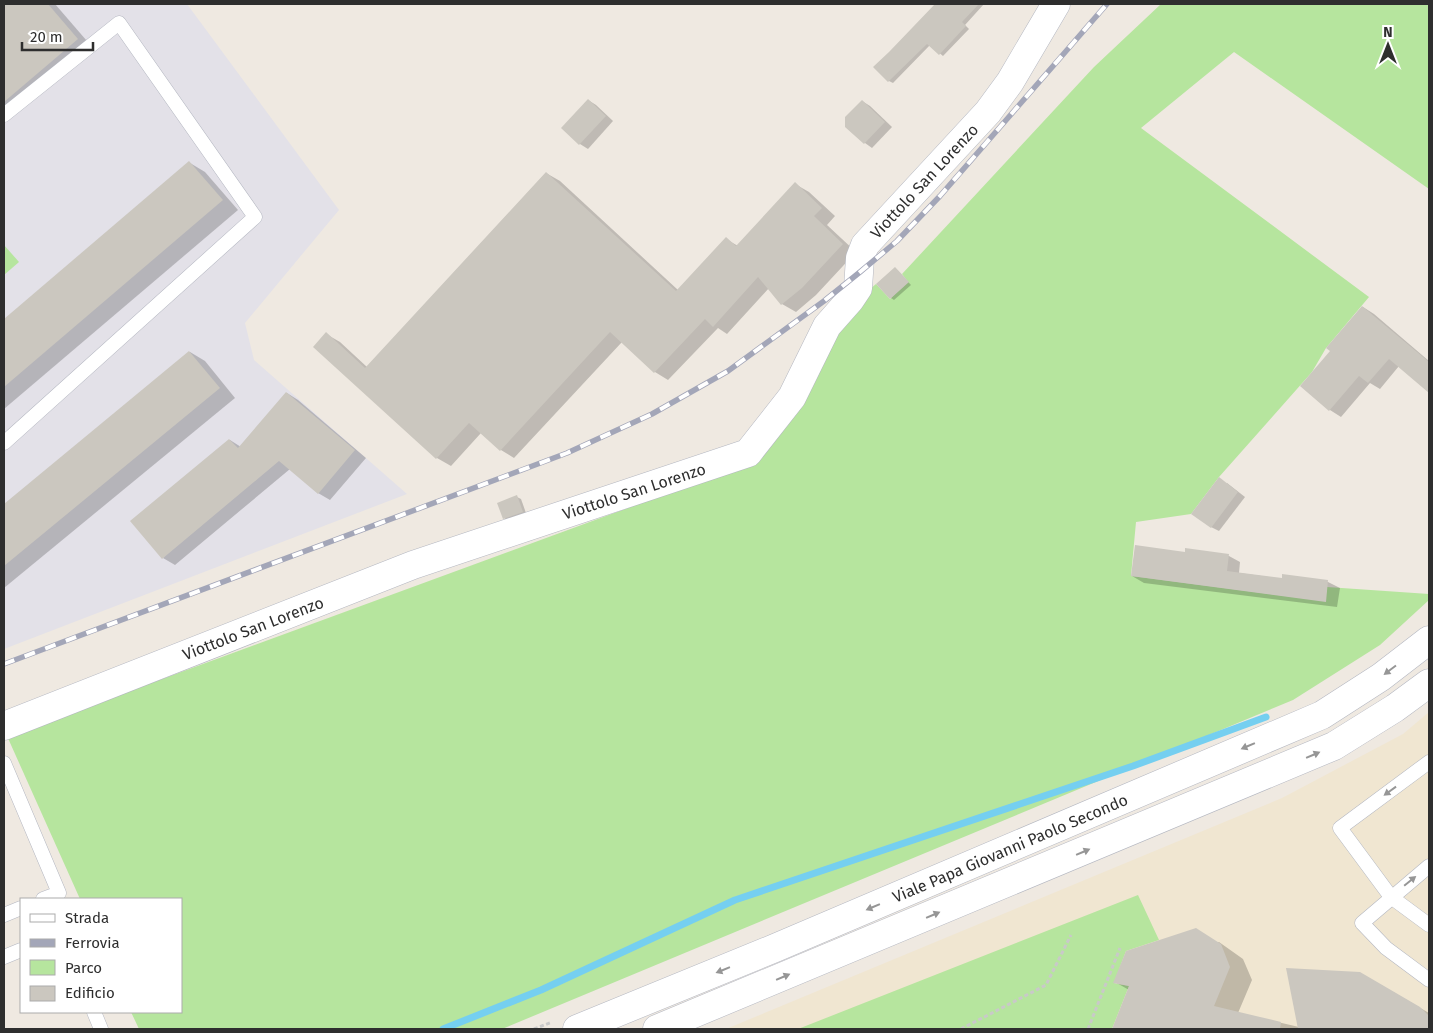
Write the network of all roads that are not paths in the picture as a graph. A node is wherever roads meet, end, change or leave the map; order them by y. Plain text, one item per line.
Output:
1 (1056, 4) edge
2 (4, 114) edge
3 (4, 443) edge
4 (1429, 640) edge
5 (1429, 683) edge
6 (4, 726) edge
7 (1429, 762) edge
8 (4, 763) edge
9 (1429, 866) edge
10 (1391, 897) junction
11 (45, 898) edge
12 (20, 908) edge
13 (4, 915) edge
14 (1429, 925) edge
15 (20, 950) edge
16 (4, 957) edge
17 (1429, 980) edge
18 (94, 1013) edge
19 (101, 1029) edge
20 (577, 1029) edge
21 (657, 1029) edge

1 - 6 main road, Viottolo San Lorenzo
2 - 3 lane
4 -> 20 main road, Viale Papa Giovanni Paolo Secondo
21 -> 5 main road, Viale Papa Giovanni Paolo Secondo
7 -> 10 lane
8 - 11 lane
10 -> 9 lane
10 - 14 lane
10 - 17 lane
12 - 13 lane
15 - 16 lane
18 - 19 lane

